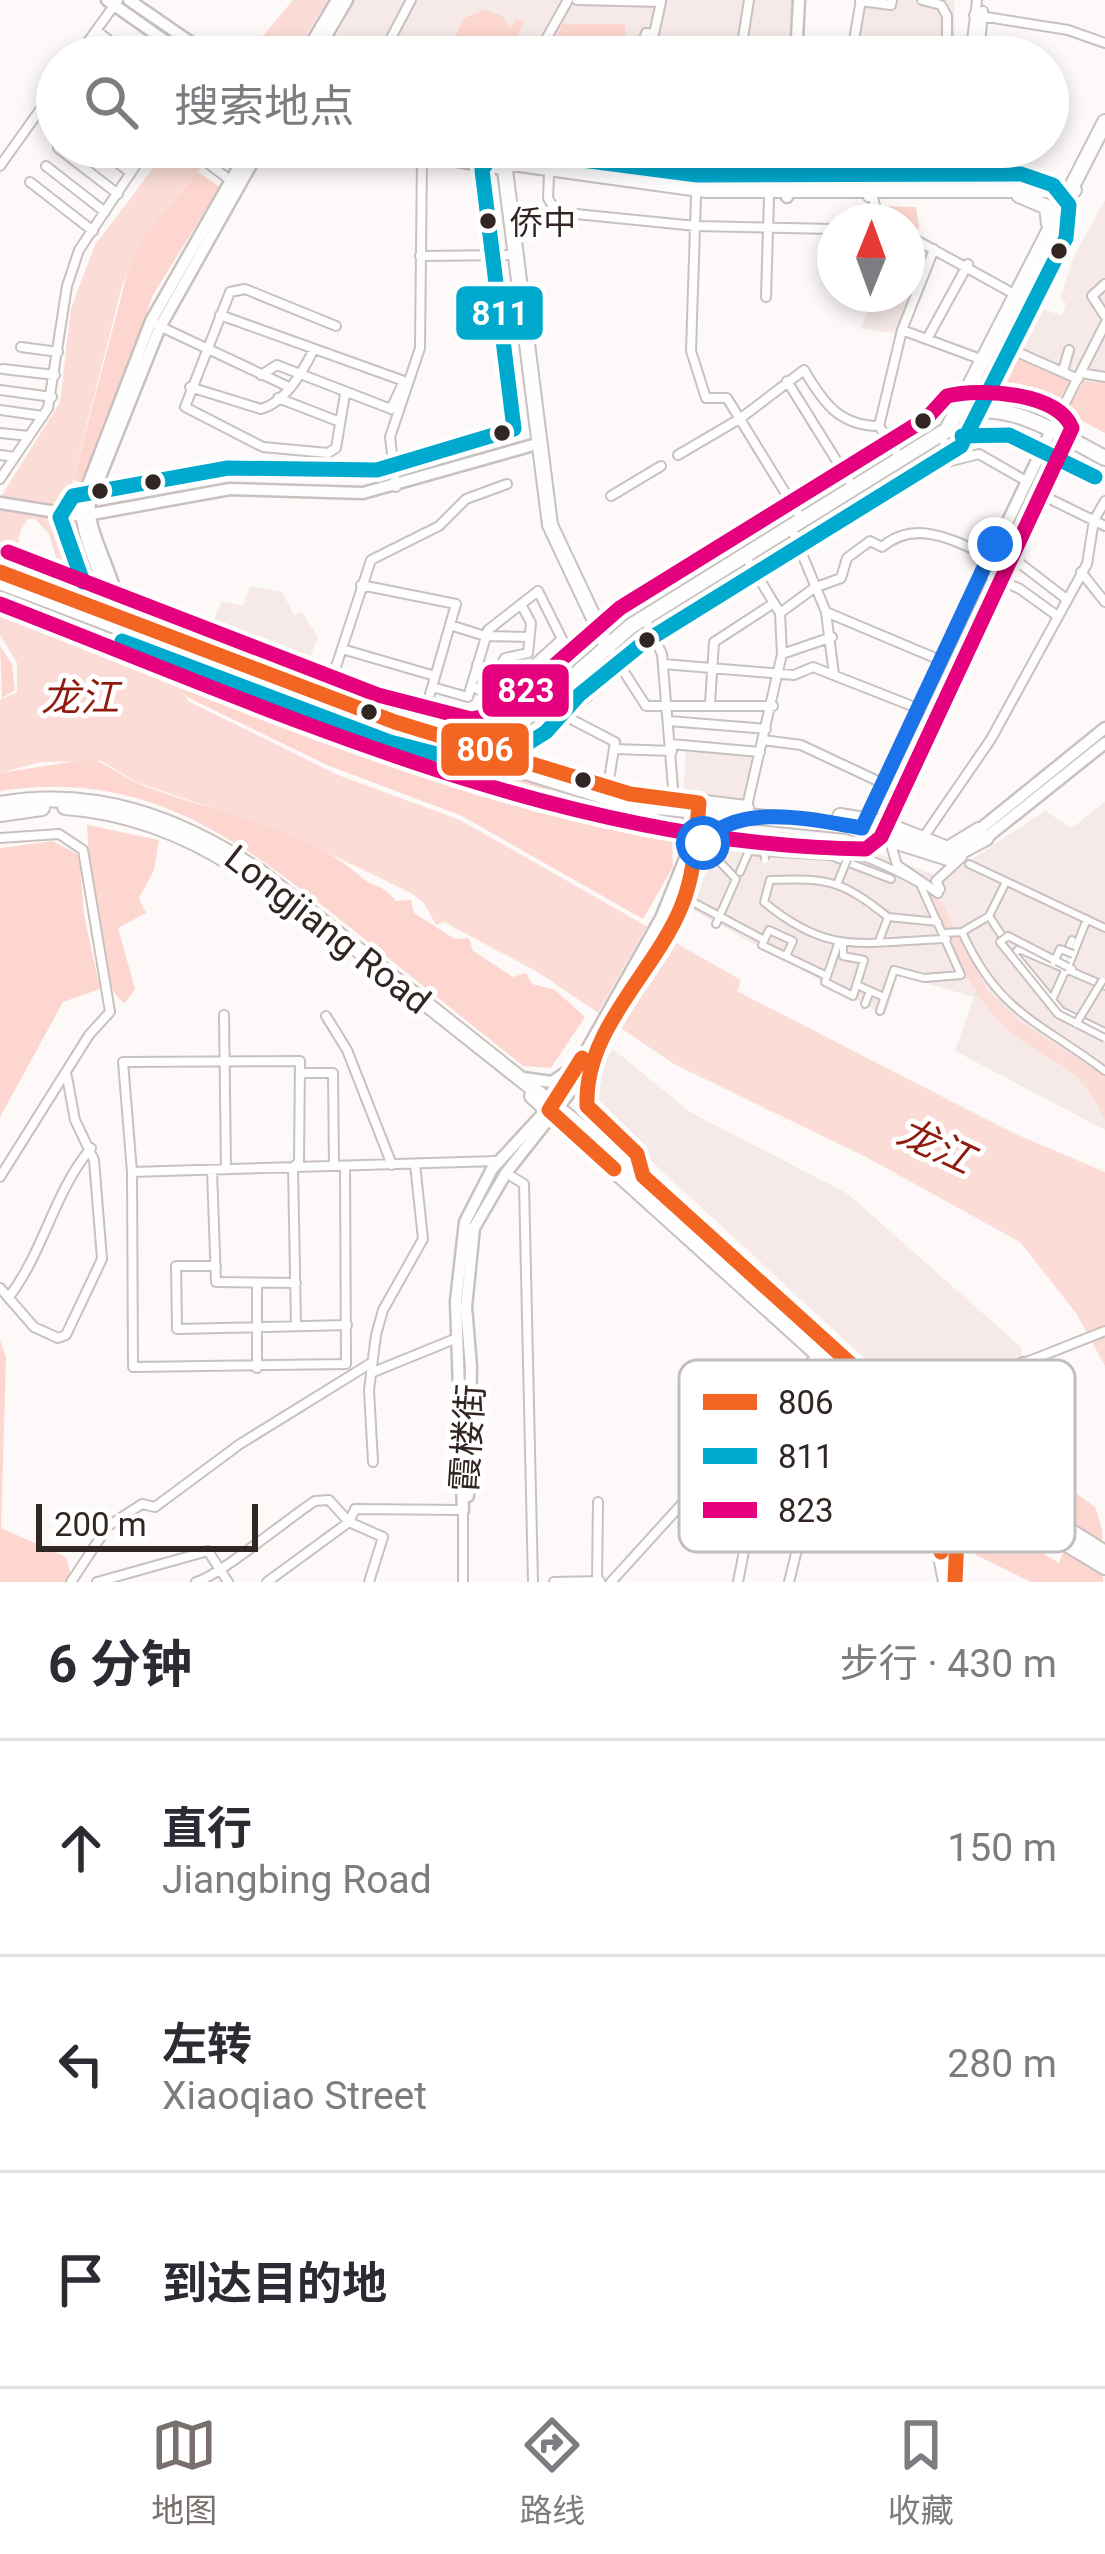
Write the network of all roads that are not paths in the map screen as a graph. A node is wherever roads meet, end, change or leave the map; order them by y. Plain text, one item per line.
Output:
1 (129, 0) edge
2 (337, 0) edge
3 (347, 0) edge
4 (411, 0) edge
5 (568, 0) edge
6 (577, 0) edge
7 (749, 0) edge
8 (799, 0) edge
9 (892, 0) edge
10 (922, 0) edge
11 (861, 1) edge
12 (113, 2) edge
13 (978, 11) edge
14 (142, 17) junction
15 (97, 30) junction
16 (93, 36) edge
17 (104, 36) edge
18 (164, 36) edge
19 (175, 36) edge
20 (316, 36) edge
21 (326, 36) edge
22 (392, 36) edge
23 (548, 36) edge
24 (645, 36) edge
25 (743, 36) edge
26 (797, 36) edge
27 (855, 36) edge
28 (947, 36) edge
29 (1105, 40) edge
30 (36, 115) edge
31 (1105, 122) edge
32 (1105, 135) edge
33 (0, 166) edge
34 (49, 168) edge
35 (84, 168) edge
36 (124, 168) edge
37 (134, 168) edge
38 (211, 168) edge
39 (237, 168) edge
40 (248, 168) edge
41 (422, 168) edge
42 (500, 168) edge
43 (515, 168) edge
44 (522, 168) edge
45 (625, 168) edge
46 (709, 168) edge
47 (789, 168) edge
48 (869, 168) edge
49 (975, 168) edge
50 (131, 173) junction
51 (549, 175) junction
52 (230, 180) junction
53 (30, 182) dead end
54 (623, 182) junction
55 (976, 192) junction
56 (118, 194) junction
57 (703, 194) junction
58 (870, 194) junction
59 (1069, 194) junction
60 (1019, 195) junction
61 (769, 197) junction
62 (787, 197) junction
63 (873, 204) edge
64 (105, 212) junction
65 (695, 226) junction
66 (817, 229) edge
67 (1047, 229) junction
68 (768, 230) junction
69 (92, 231) junction
70 (925, 244) edge
71 (934, 249) junction
72 (510, 255) junction
73 (420, 256) junction
74 (968, 264) junction
75 (1105, 284) edge
76 (1017, 295) junction
77 (766, 297) dead end
78 (220, 315) junction
79 (1105, 320) edge
80 (155, 324) junction
81 (336, 326) dead end
82 (902, 330) junction
83 (927, 339) junction
84 (997, 345) junction
85 (21, 347) dead end
86 (205, 347) junction
87 (314, 349) junction
88 (1069, 350) dead end
89 (58, 352) junction
90 (982, 360) junction
91 (3, 369) dead end
92 (1063, 370) junction
93 (55, 375) junction
94 (261, 375) junction
95 (300, 375) junction
96 (1079, 376) junction
97 (1105, 377) edge
98 (787, 381) junction
99 (289, 387) junction
100 (190, 388) junction
101 (0, 390) edge
102 (345, 394) junction
103 (52, 398) junction
104 (278, 398) junction
105 (0, 410) edge
106 (395, 410) junction
107 (965, 411) junction
108 (43, 416) junction
109 (741, 418) junction
110 (340, 422) junction
111 (879, 426) junction
112 (1052, 430) junction
113 (0, 433) edge
114 (941, 434) junction
115 (29, 436) junction
116 (535, 445) junction
117 (0, 455) edge
118 (678, 455) dead end
119 (15, 457) junction
120 (1105, 458) edge
121 (901, 460) junction
122 (661, 466) dead end
123 (0, 478) edge
124 (1026, 482) junction
125 (507, 484) dead end
126 (397, 487) junction
127 (854, 488) junction
128 (611, 496) dead end
129 (1052, 500) dead end
130 (1105, 501) edge
131 (0, 503) edge
132 (82, 516) junction
133 (1094, 520) junction
134 (796, 523) junction
135 (1105, 526) edge
136 (992, 550) junction
137 (745, 554) junction
138 (0, 572) edge
139 (981, 572) junction
140 (1081, 572) junction
141 (0, 582) edge
142 (362, 585) junction
143 (814, 588) junction
144 (1066, 598) junction
145 (1104, 598) edge
146 (774, 603) junction
147 (521, 604) junction
148 (826, 612) junction
149 (780, 613) junction
150 (1056, 615) junction
151 (644, 618) junction
152 (108, 619) junction
153 (451, 625) junction
154 (485, 636) junction
155 (832, 636) junction
156 (529, 637) junction
157 (604, 648) junction
158 (342, 649) junction
159 (782, 655) junction
160 (940, 660) junction
161 (664, 664) junction
162 (477, 665) junction
163 (622, 667) junction
164 (712, 667) junction
165 (781, 673) junction
166 (834, 674) junction
167 (434, 681) junction
168 (471, 686) junction
169 (326, 698) junction
170 (668, 702) junction
171 (710, 703) junction
172 (772, 706) junction
173 (917, 708) junction
174 (567, 717) junction
175 (669, 721) junction
176 (1105, 728) edge
177 (420, 729) junction
178 (766, 729) junction
179 (540, 738) dead end
180 (763, 740) junction
181 (471, 741) junction
182 (1105, 743) edge
183 (671, 747) junction
184 (615, 749) junction
185 (760, 752) junction
186 (881, 783) junction
187 (608, 787) junction
188 (0, 804) edge
189 (628, 804) junction
190 (690, 806) junction
191 (747, 812) junction
192 (0, 814) edge
193 (864, 823) junction
194 (983, 834) junction
195 (886, 835) junction
196 (0, 838) edge
197 (763, 840) junction
198 (922, 840) junction
199 (850, 850) junction
200 (690, 858) junction
201 (967, 859) junction
202 (740, 872) dead end
203 (907, 877) junction
204 (891, 879) dead end
205 (773, 880) junction
206 (838, 882) junction
207 (1005, 884) junction
208 (903, 887) dead end
209 (689, 900) dead end
210 (989, 916) junction
211 (888, 917) junction
212 (718, 920) junction
213 (1087, 920) junction
214 (940, 922) junction
215 (792, 926) junction
216 (1105, 928) edge
217 (962, 932) junction
218 (946, 936) junction
219 (784, 937) junction
220 (1004, 939) junction
221 (764, 940) junction
222 (879, 941) junction
223 (840, 944) junction
224 (1073, 944) junction
225 (1029, 950) junction
226 (786, 956) junction
227 (1017, 960) junction
228 (1062, 968) junction
229 (827, 976) junction
230 (1104, 983) edge
231 (856, 985) junction
232 (870, 991) junction
233 (884, 997) junction
234 (1052, 1000) junction
235 (866, 1004) dead end
236 (880, 1011) dead end
237 (224, 1016) dead end
238 (326, 1016) dead end
239 (1080, 1024) junction
240 (1105, 1035) edge
241 (1072, 1048) junction
242 (223, 1061) junction
243 (582, 1068) junction
244 (1105, 1071) edge
245 (300, 1073) junction
246 (67, 1075) junction
247 (518, 1077) junction
248 (555, 1109) junction
249 (91, 1148) junction
250 (415, 1164) junction
251 (392, 1165) junction
252 (339, 1166) junction
253 (293, 1167) junction
254 (503, 1167) junction
255 (212, 1169) junction
256 (226, 1169) junction
257 (132, 1172) junction
258 (643, 1176) junction
259 (0, 1177) edge
260 (216, 1266) junction
261 (257, 1282) junction
262 (296, 1283) junction
263 (0, 1288) edge
264 (9, 1298) junction
265 (347, 1325) junction
266 (256, 1326) junction
267 (296, 1326) junction
268 (1105, 1334) edge
269 (459, 1337) junction
270 (818, 1354) junction
271 (813, 1360) edge
272 (825, 1360) edge
273 (850, 1360) edge
274 (1040, 1360) edge
275 (257, 1367) junction
276 (370, 1368) junction
277 (374, 1462) dead end
278 (598, 1502) dead end
279 (679, 1508) edge
280 (464, 1510) junction
281 (350, 1522) junction
282 (1075, 1540) edge
283 (1075, 1545) edge
284 (744, 1552) edge
285 (796, 1552) edge
286 (956, 1552) edge
287 (960, 1552) edge
288 (1105, 1553) edge
289 (956, 1562) junction
290 (1105, 1567) edge
291 (221, 1572) junction
292 (949, 1580) edge
293 (597, 1581) edge
294 (70, 1582) edge
295 (97, 1582) edge
296 (196, 1582) edge
297 (228, 1582) edge
298 (268, 1582) edge
299 (369, 1582) edge
300 (463, 1582) edge
301 (533, 1582) edge
302 (554, 1582) edge
303 (610, 1582) edge
304 (738, 1582) edge
305 (789, 1582) edge

1 - 14 street
2 - 20 street
3 - 21 street
4 - 22 street
5 - 23 street
6 - 24 street
7 - 25 street
8 - 26 street
9 - 11 street
10 - 28 street
11 - 27 street
12 - 14 street
12 - 15 street
13 - 29 street
14 - 18 street
14 - 19 street
15 - 16 street
15 - 17 street
30 - 33 street
31 - 59 main road
32 - 59 main road
34 - 64 street
35 - 56 street
36 - 50 street
37 - 50 street
38 - 52 street
39 - 52 street
40 - 80 street
41 - 73 street
42 - 72 main road
43 - 51 main road
44 - 54 main road
45 - 54 street
46 - 57 street
47 - 62 street
48 - 58 street
49 - 55 street
50 - 56 street
51 - 54 main road
51 - 65 street
52 - 80 street
53 - 69 street
54 - 57 main road
55 - 58 main road
55 - 59 main road
55 - 60 main road
56 - 64 street
57 - 58 main road
57 - 61 main road
57 - 65 street
58 - 62 main road
58 - 63 street
59 - 60 main road
59 - 67 main road
59 - 76 main road
60 - 67 main road
61 - 62 main road
61 - 68 street
64 - 69 street
65 - 68 street
65 - 109 street
66 - 68 street
67 - 76 main road
68 - 77 street
69 - 89 street
70 - 71 street
71 - 74 street
71 - 82 street
72 - 73 street
72 - 116 main road
73 - 106 street
74 - 76 street
74 - 83 street
75 - 79 street
76 - 84 main road
76 - 90 main road
78 - 81 street
78 - 86 street
78 - 87 street
79 - 96 street
80 - 86 street
80 - 132 street
82 - 83 street
82 - 111 street
83 - 90 street
84 - 92 street
84 - 107 main road
85 - 89 street
86 - 94 street
86 - 100 street
87 - 95 street
87 - 106 street
88 - 92 street
89 - 93 street
90 - 107 main road
91 - 93 street
92 - 96 street
93 - 103 street
94 - 95 street
94 - 99 street
95 - 99 street
95 - 102 street
96 - 97 street
96 - 112 street
98 - 109 street
98 - 111 street
98 - 127 street
99 - 104 street
100 - 104 street
100 - 110 street
101 - 103 street
102 - 106 street
102 - 110 street
103 - 108 street
104 - 110 street
105 - 108 street
106 - 126 street
107 - 112 main road
107 - 114 main road
108 - 115 street
109 - 118 street
109 - 134 street
111 - 121 street
112 - 120 main road
112 - 124 street
113 - 115 street
114 - 121 main road
114 - 124 street
115 - 119 street
116 - 126 street
116 - 157 main road
117 - 119 street
119 - 123 street
121 - 127 main road
122 - 128 street
124 - 136 street
125 - 142 street
126 - 132 street
127 - 134 main road
129 - 133 street
130 - 133 street
131 - 132 street
132 - 152 street
133 - 135 street
133 - 140 street
134 - 137 main road
134 - 143 street
136 - 139 street
136 - 143 street
136 - 144 street
137 - 146 street
137 - 151 main road
138 - 152 main road
139 - 150 street
139 - 160 street
140 - 144 street
140 - 145 street
141 - 152 main road
142 - 153 street
142 - 158 street
143 - 148 street
143 - 149 street
144 - 150 street
146 - 149 street
146 - 164 street
147 - 154 street
147 - 156 street
147 - 168 street
148 - 155 street
148 - 160 street
149 - 159 street
150 - 198 street
151 - 157 main road
151 - 161 street
152 - 169 main road
152 - 189 main road
153 - 154 street
153 - 167 street
154 - 156 street
154 - 162 street
155 - 159 street
155 - 166 street
156 - 162 street
157 - 163 street
157 - 181 main road
158 - 167 street
158 - 169 street
159 - 165 street
160 - 173 street
161 - 164 street
161 - 170 street
162 - 168 street
163 - 170 street
163 - 174 street
164 - 165 street
164 - 171 street
165 - 166 street
165 - 172 street
166 - 173 street
167 - 168 street
167 - 177 street
169 - 177 main road
170 - 171 street
170 - 175 street
171 - 172 street
172 - 178 street
173 - 186 street
174 - 179 street
174 - 184 street
175 - 178 street
175 - 183 street
176 - 194 street
177 - 181 main road
178 - 180 street
180 - 185 street
180 - 186 street
181 - 187 main road
182 - 194 street
183 - 184 street
183 - 185 street
183 - 190 street
184 - 187 street
185 - 191 street
186 - 193 street
187 - 190 main road
188 - 247 main road, Longjiang Road
189 - 190 main road
189 - 200 street
190 - 191 main road
190 - 200 street
191 - 193 main road
191 - 200 street
192 - 248 main road, Longjiang Road
193 - 195 main road
193 - 198 main road
194 - 198 main road
194 - 201 main road
195 - 201 main road
195 - 201 street
196 - 246 street
197 - 199 street
197 - 205 street, bridge
197 - 212 street
199 - 203 street
199 - 206 street, bridge
200 - 243 street, 霞楼街
201 - 207 street
202 - 204 street
203 - 208 street
203 - 214 street
205 - 206 street
205 - 215 street
206 - 211 street
207 - 210 street
207 - 213 street
209 - 212 street
210 - 217 street
210 - 220 street
211 - 214 street
211 - 222 street
212 - 221 street
213 - 216 street
213 - 224 street
214 - 218 street
215 - 219 street
215 - 223 street
217 - 218 street
217 - 241 street
218 - 222 street
218 - 233 street
219 - 221 street
219 - 226 street
220 - 225 street, bridge
220 - 227 street, bridge
221 - 226 street
222 - 223 street
223 - 229 street
223 - 231 street
224 - 228 street, bridge
224 - 228 street
224 - 228 street, bridge
225 - 227 street, bridge
225 - 228 street, bridge
226 - 229 street
227 - 239 street, bridge
228 - 230 street
228 - 234 street
228 - 234 street
229 - 231 street
230 - 239 street, bridge
231 - 232 street
232 - 233 street
232 - 235 street
233 - 236 street
234 - 239 street
237 - 242 street
238 - 251 street
239 - 240 street, bridge
239 - 241 street
241 - 244 street
242 - 245 street
242 - 256 street
242 - 257 street
243 - 247 street
243 - 248 street, 霞楼街
243 - 258 street
245 - 252 street
245 - 253 street
246 - 249 street
246 - 259 street
247 - 248 main road, Longjiang Road
248 - 254 street, 霞楼街
248 - 258 main road
248 - 270 main road
249 - 264 street
249 - 264 street
250 - 251 street
250 - 254 street
250 - 276 street
251 - 252 street
252 - 253 street
252 - 265 street
253 - 256 street
253 - 262 street
254 - 269 street, 霞楼街
254 - 280 street, 霞楼街
254 - 301 street
255 - 256 street
255 - 257 street
255 - 260 street
257 - 275 street
258 - 273 main road
260 - 261 street
260 - 266 street
261 - 262 street
261 - 266 street
262 - 267 street
263 - 264 street
265 - 267 street
265 - 275 street
266 - 267 street
266 - 275 street
268 - 274 street
269 - 276 street
269 - 280 street, 霞楼街
270 - 271 street
270 - 272 main road
276 - 277 street
276 - 294 street
278 - 293 street
279 - 303 street
280 - 281 street
280 - 300 street
281 - 291 street
281 - 298 street
281 - 299 street
282 - 288 main road
283 - 290 main road
284 - 304 street
285 - 305 street
286 - 289 main road
287 - 289 main road
289 - 292 main road
291 - 295 street
291 - 296 street
291 - 297 street
293 - 302 street
293 - 303 street

